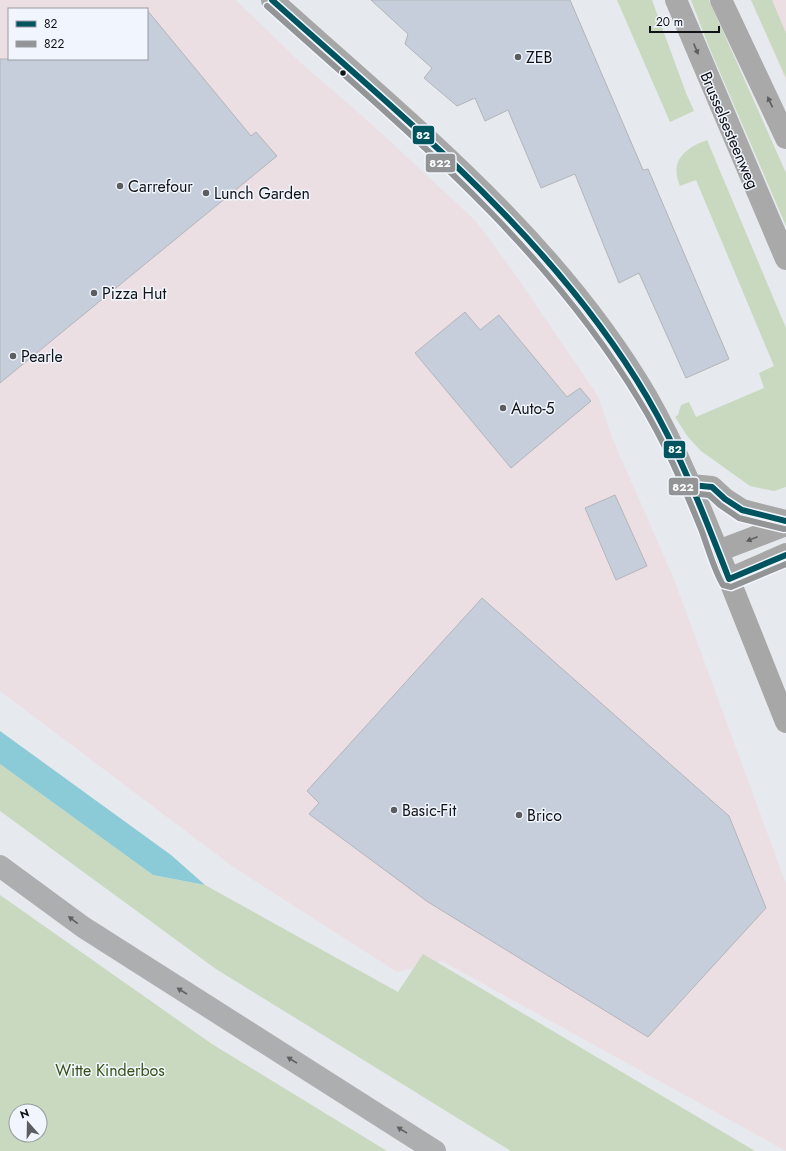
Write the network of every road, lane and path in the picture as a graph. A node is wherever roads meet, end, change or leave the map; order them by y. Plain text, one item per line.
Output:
1 (272, 0) edge
2 (676, 0) edge
3 (721, 0) edge
4 (786, 138) edge
5 (786, 259) edge
6 (691, 485) junction
7 (786, 520) edge
8 (786, 525) edge
9 (718, 551) junction
10 (785, 555) edge
11 (729, 579) junction
12 (786, 722) edge
13 (0, 866) edge
14 (435, 1151) edge

1 - 6 street
2 -> 5 main road, Brusselsesteenweg
4 -> 3 main road
6 - 7 street
6 - 9 street
8 -> 9 street
9 - 11 street
10 - 11 street
11 - 12 street
14 -> 13 highway

